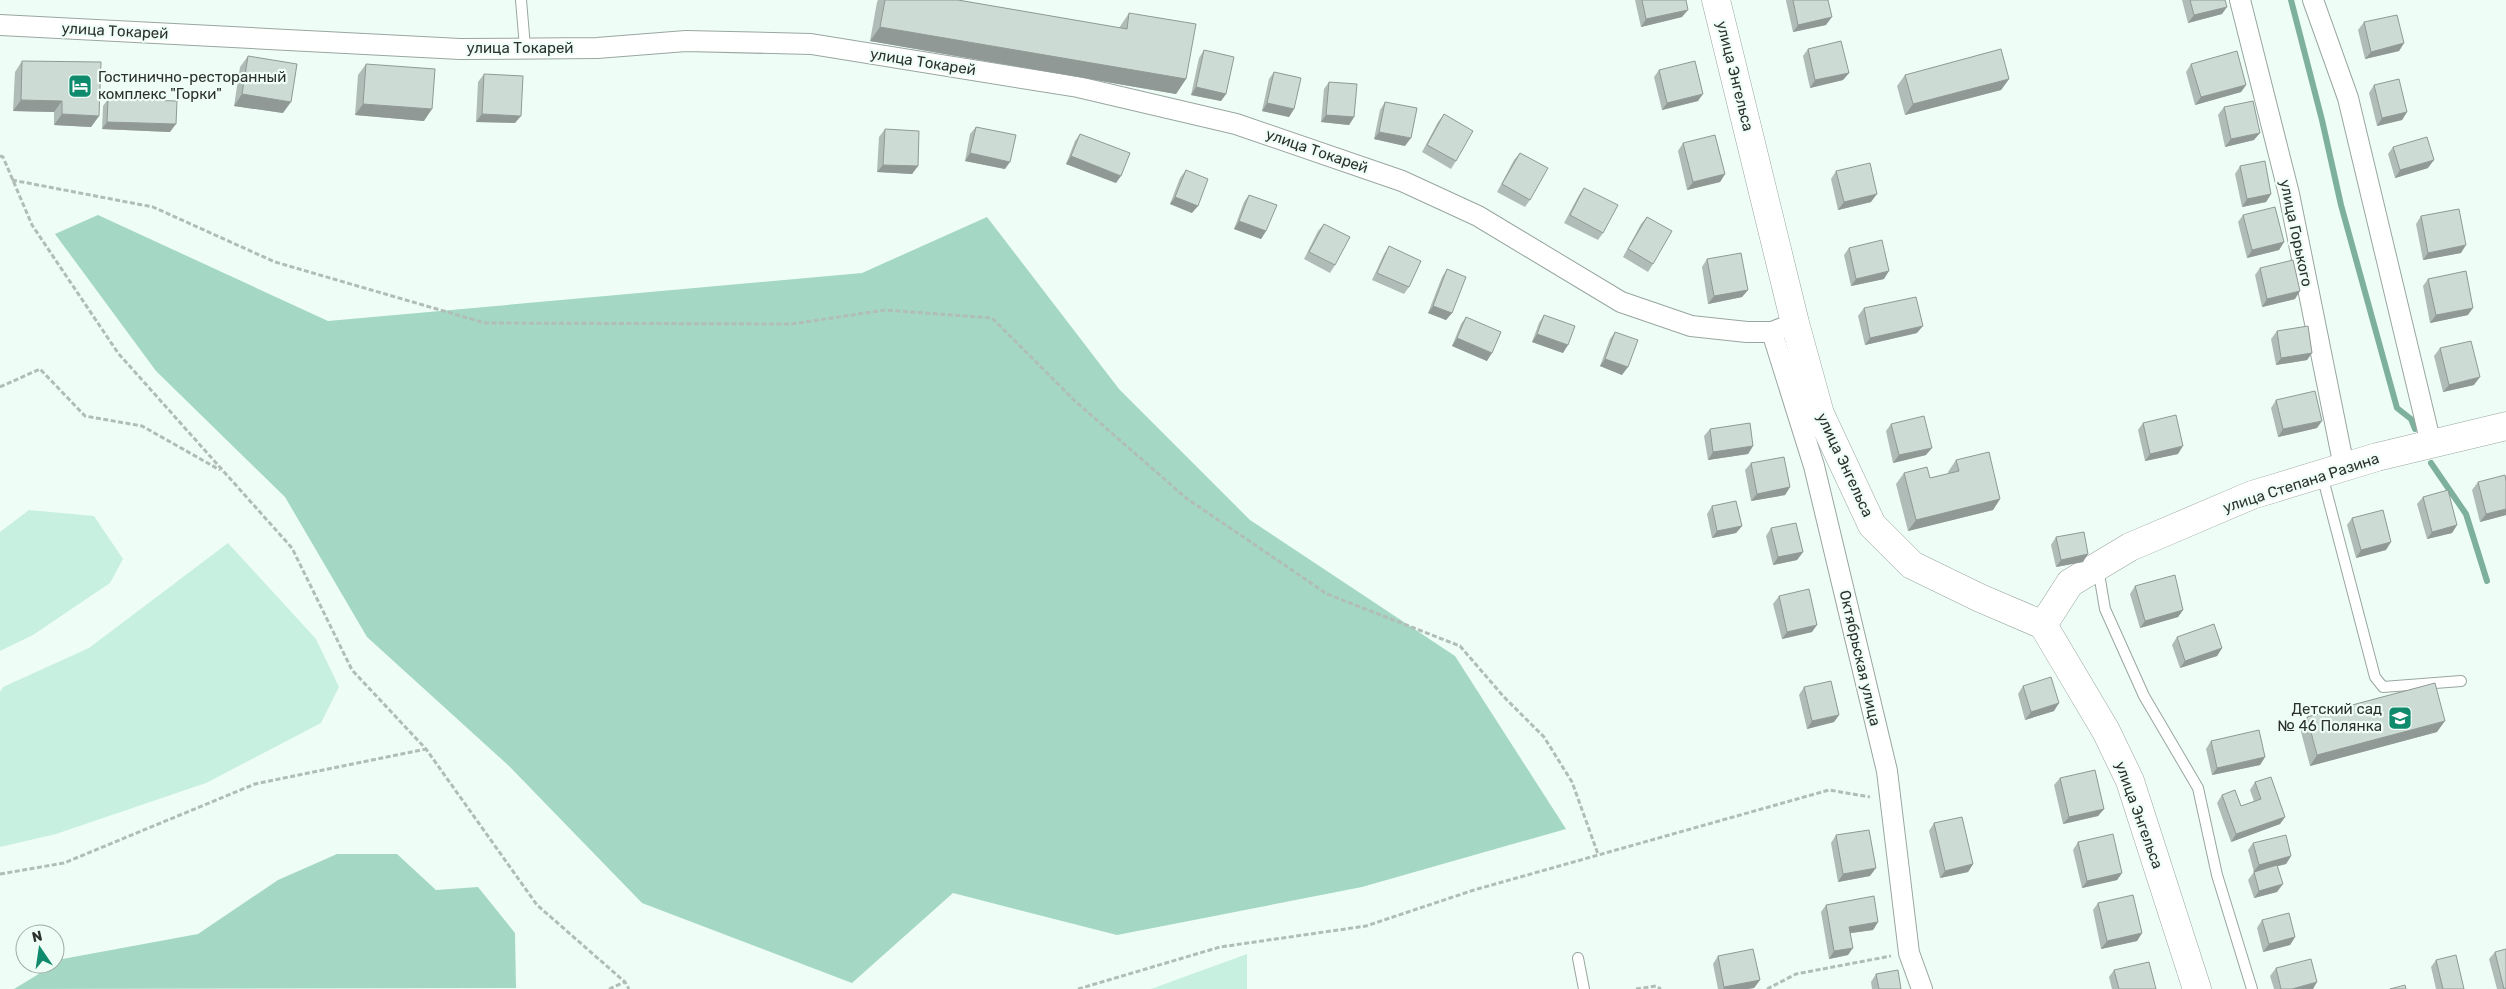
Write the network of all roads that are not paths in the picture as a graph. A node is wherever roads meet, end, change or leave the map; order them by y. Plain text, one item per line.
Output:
1 (521, 0) edge
2 (1716, 0) edge
3 (2240, 0) edge
4 (2313, 0) edge
5 (0, 25) edge
6 (525, 47) junction
7 (1783, 327) junction
8 (2506, 426) edge
9 (2431, 444) junction
10 (1828, 467) junction
11 (2333, 471) junction
12 (2097, 565) junction
13 (2043, 625) junction
14 (2460, 681) dead end
15 (1578, 958) dead end
16 (1584, 989) edge
17 (1922, 989) edge
18 (2197, 989) edge
19 (2252, 989) edge

1 - 6 lane
2 - 7 street, улица Энгельса
3 - 11 street, улица Горького
4 - 9 street
5 - 6 street, улица Токарей
6 - 7 street, улица Токарей
7 - 10 street, улица Энгельса
8 - 9 street, улица Степана Разина
9 - 11 street, улица Степана Разина
10 - 13 street, улица Энгельса
10 - 17 street, Октябрьская улица
11 - 12 street, улица Степана Разина
11 - 14 lane
12 - 13 street, улица Степана Разина
12 - 19 lane
13 - 18 street, улица Энгельса
15 - 16 lane

